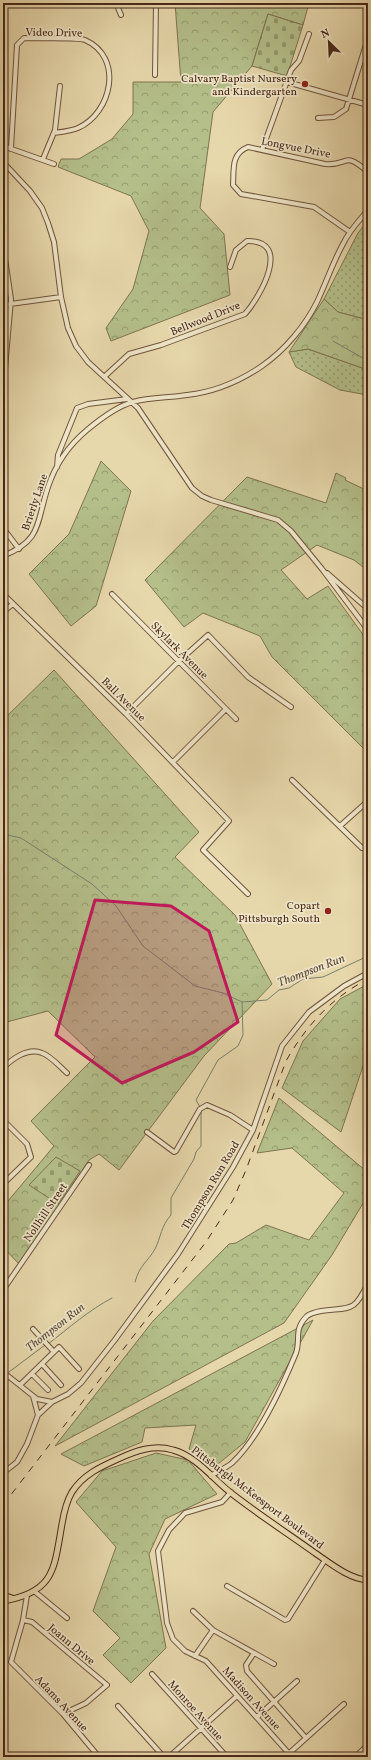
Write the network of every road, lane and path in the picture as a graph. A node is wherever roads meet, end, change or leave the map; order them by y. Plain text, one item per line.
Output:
1 (116, 3) edge
2 (156, 3) edge
3 (121, 15) dead end
4 (309, 34) dead end
5 (368, 38) edge
6 (155, 75) dead end
7 (287, 82) junction
8 (60, 86) dead end
9 (350, 99) junction
10 (368, 105) edge
11 (318, 118) dead end
12 (54, 133) junction
13 (3, 146) edge
14 (11, 148) junction
15 (262, 150) junction
16 (43, 159) junction
17 (3, 162) edge
18 (54, 164) dead end
19 (368, 172) edge
20 (368, 210) edge
21 (350, 232) junction
22 (4, 252) dead end
23 (230, 267) dead end
24 (61, 298) junction
25 (11, 304) junction
26 (3, 305) edge
27 (104, 377) junction
28 (3, 392) edge
29 (129, 400) junction
30 (57, 468) junction
31 (3, 528) edge
32 (18, 549) junction
33 (3, 556) edge
34 (322, 569) junction
35 (3, 594) edge
36 (112, 594) dead end
37 (13, 604) junction
38 (368, 609) edge
39 (3, 612) edge
40 (368, 630) edge
41 (178, 662) junction
42 (291, 707) dead end
43 (226, 709) junction
44 (126, 714) junction
45 (236, 719) dead end
46 (173, 762) junction
47 (292, 780) dead end
48 (368, 801) edge
49 (340, 826) junction
50 (368, 846) edge
51 (248, 894) dead end
52 (368, 973) edge
53 (3, 1068) edge
54 (67, 1073) dead end
55 (3, 1120) edge
56 (253, 1130) junction
57 (147, 1132) dead end
58 (89, 1165) dead end
59 (3, 1184) edge
60 (368, 1283) edge
61 (3, 1290) edge
62 (34, 1329) dead end
63 (54, 1352) junction
64 (42, 1364) junction
65 (80, 1369) dead end
66 (3, 1372) edge
67 (32, 1374) junction
68 (20, 1385) junction
69 (61, 1385) dead end
70 (48, 1390) dead end
71 (33, 1396) junction
72 (52, 1402) junction
73 (38, 1415) junction
74 (3, 1473) edge
75 (211, 1476) junction
76 (231, 1492) junction
77 (325, 1560) junction
78 (368, 1582) edge
79 (227, 1586) dead end
80 (34, 1592) junction
81 (27, 1595) junction
82 (3, 1596) edge
83 (17, 1599) junction
84 (3, 1601) edge
85 (193, 1611) dead end
86 (67, 1618) dead end
87 (23, 1620) junction
88 (213, 1630) junction
89 (254, 1653) junction
90 (194, 1656) junction
91 (274, 1664) dead end
92 (152, 1674) dead end
93 (297, 1681) dead end
94 (237, 1696) junction
95 (274, 1702) junction
96 (344, 1704) dead end
97 (118, 1706) dead end
98 (63, 1714) junction
99 (257, 1717) junction
100 (202, 1729) junction
101 (306, 1738) junction
102 (368, 1745) edge
103 (290, 1755) edge
104 (99, 1757) edge
105 (164, 1757) edge
106 (169, 1757) edge
107 (227, 1757) edge
108 (285, 1757) edge
109 (355, 1757) edge

1 - 3 street
2 - 6 street
4 - 7 street
5 - 9 street
7 - 9 street
7 - 15 street
8 - 12 street
9 - 10 street
9 - 11 street
12 - 14 street, Video Drive
12 - 16 street
13 - 14 street
14 - 16 street
15 - 19 street, Longvue Drive
15 - 21 street, Longvue Drive
16 - 18 street
17 - 24 street
20 - 21 street
21 - 29 street
22 - 25 street
23 - 27 street, Bellwood Drive
24 - 25 street
24 - 27 street
25 - 26 street
25 - 28 street
27 - 29 street
29 - 30 street, Brierly Lane
29 - 30 street
29 - 34 street
30 - 32 street, Brierly Lane
31 - 32 street
32 - 33 street, Brierly Lane
34 - 38 street
34 - 40 street
35 - 37 street, Ball Avenue
36 - 41 street, Skylark Avenue
37 - 39 street
37 - 44 street, Ball Avenue
41 - 42 street
41 - 43 street, Skylark Avenue
41 - 44 street
43 - 45 street, Skylark Avenue
43 - 46 street
44 - 46 street, Ball Avenue
46 - 51 street, Ball Avenue
47 - 49 street
48 - 49 street
49 - 50 street
52 - 56 street, Thompson Run Road
53 - 54 street
55 - 59 street
56 - 57 street
56 - 72 street, Thompson Run Road
58 - 61 street, Nollhill Street
60 - 75 street
62 - 63 street
63 - 64 street
63 - 65 street
64 - 67 street
64 - 69 street
66 - 68 street
67 - 68 street
67 - 70 street
68 - 71 street
71 - 72 street
71 - 73 street
72 - 73 street, Thompson Run Road
73 - 74 street, Thompson Run Road
75 - 76 main road, Pittsburgh McKeesport Boulevard
75 - 80 main road, Pittsburgh McKeesport Boulevard
76 - 77 main road, Pittsburgh McKeesport Boulevard
76 - 90 street, Madison Avenue
77 - 78 main road, Pittsburgh McKeesport Boulevard
77 - 79 street
80 - 81 main road, Pittsburgh McKeesport Boulevard
80 - 86 street
81 - 83 main road, Pittsburgh McKeesport Boulevard
81 - 87 street
82 - 83 main road
83 - 84 main road, Pittsburgh McKeesport Boulevard
85 - 88 street
87 - 98 street, Adams Avenue
87 - 98 street, Joann Drive
88 - 89 street
88 - 90 street
89 - 91 street
89 - 95 street
90 - 94 street, Madison Avenue
92 - 100 street, Monroe Avenue
93 - 95 street
94 - 99 street, Madison Avenue
94 - 100 street
95 - 99 street
95 - 101 street
96 - 101 street
97 - 105 street
98 - 104 street, Adams Avenue
99 - 103 street, Madison Avenue
100 - 106 street
100 - 107 street, Monroe Avenue
101 - 103 street
102 - 109 street
103 - 108 street

